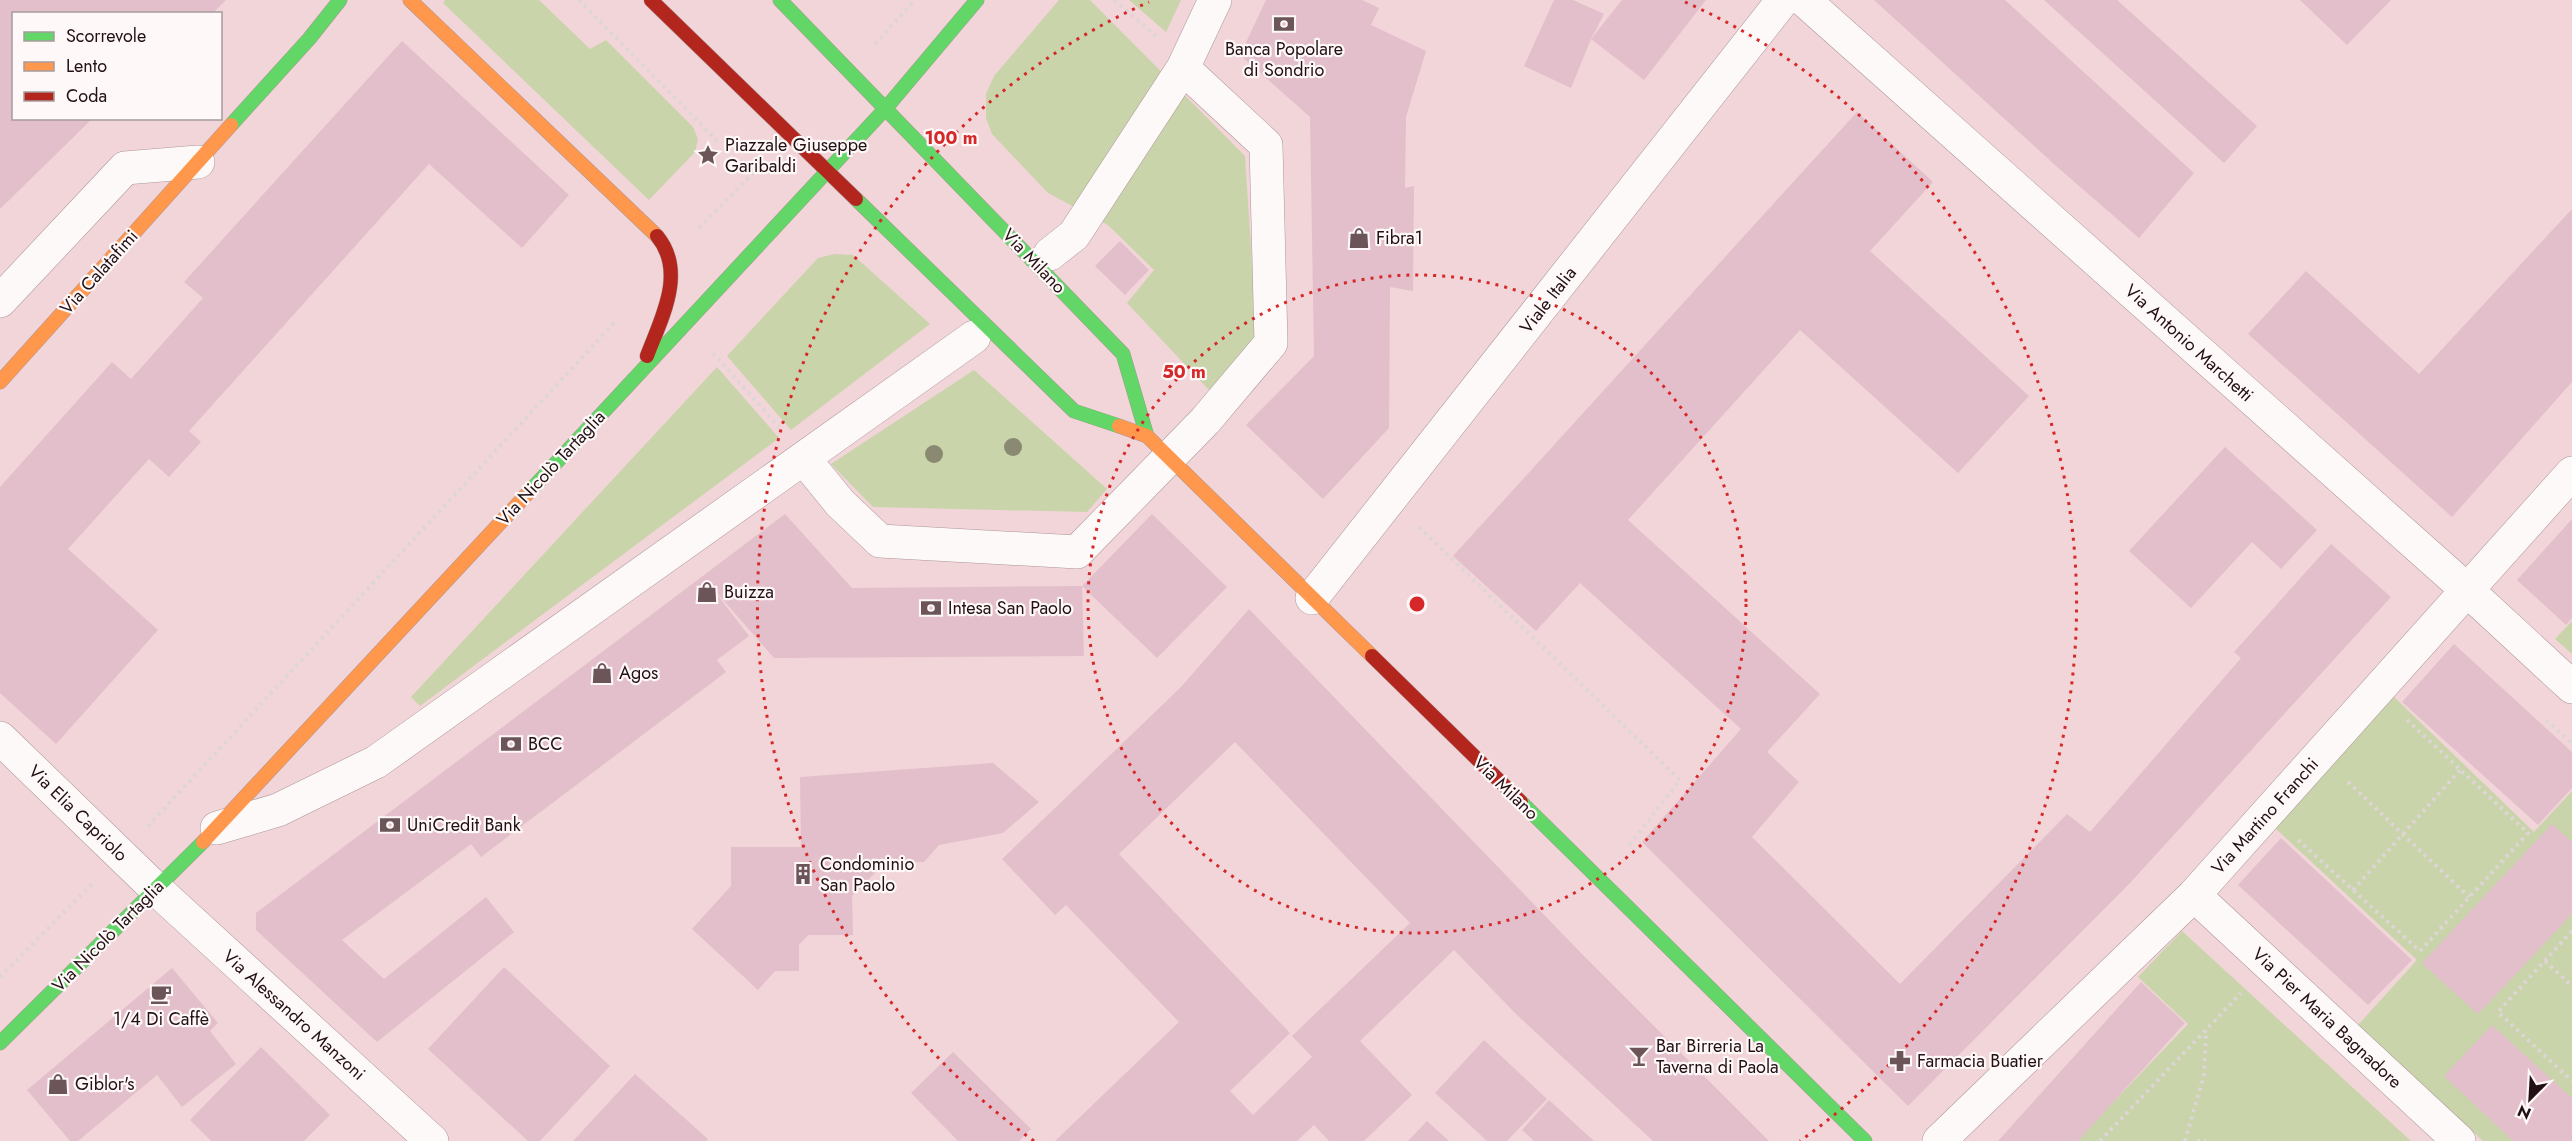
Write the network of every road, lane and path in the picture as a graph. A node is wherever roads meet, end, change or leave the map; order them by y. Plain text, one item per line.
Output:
1 (340, 0) edge
2 (355, 0) edge
3 (410, 0) edge
4 (579, 0) edge
5 (651, 0) edge
6 (780, 0) edge
7 (915, 0) edge
8 (977, 0) edge
9 (1215, 0) edge
10 (1783, 0) edge
11 (1804, 0) edge
12 (328, 14) junction
13 (1183, 68) junction
14 (849, 70) junction
15 (886, 108) junction
16 (788, 133) junction
17 (720, 144) dead end
18 (198, 162) junction
19 (826, 171) junction
20 (1050, 254) dead end
21 (668, 261) junction
22 (0, 301) edge
23 (618, 319) dead end
24 (974, 338) dead end
25 (713, 353) dead end
26 (640, 372) junction
27 (0, 382) edge
28 (783, 432) dead end
29 (1147, 436) junction
30 (1171, 458) junction
31 (805, 460) junction
32 (2572, 473) edge
33 (1419, 527) dead end
34 (2467, 590) junction
35 (1312, 598) junction
36 (2572, 687) edge
37 (2402, 715) dead end
38 (0, 738) edge
39 (2460, 770) junction
40 (2344, 779) dead end
41 (217, 828) junction
42 (2403, 834) junction
43 (2293, 836) dead end
44 (1627, 848) dead end
45 (121, 854) junction
46 (156, 889) junction
47 (2353, 890) junction
48 (2194, 895) junction
49 (2469, 897) junction
50 (2572, 931) edge
51 (2545, 961) junction
52 (0, 977) edge
53 (2572, 986) edge
54 (2241, 992) dead end
55 (2206, 1030) junction
56 (0, 1043) edge
57 (2572, 1081) edge
58 (432, 1141) edge
59 (1865, 1141) edge
60 (1939, 1141) edge
61 (2100, 1141) edge
62 (2185, 1141) edge
63 (2197, 1141) edge
64 (2206, 1141) edge
65 (2459, 1141) edge

1 - 12 main road, Via Calatafimi
2 - 12 main road
3 - 21 main road
4 - 17 path
5 - 16 main road
6 - 14 main road
7 - 14 path
8 - 15 main road, Via Nicolò Tartaglia
9 - 13 street, Via Milano
10 - 35 street, Viale Italia
11 - 34 street, Via Antonio Marchetti
12 - 18 main road, Via Calatafimi
13 - 20 street, Via Milano
13 - 30 street
14 - 15 main road
15 - 19 main road, Via Nicolò Tartaglia
15 - 29 main road, Via Milano
16 - 19 main road
16 - 21 path
18 - 22 street
18 - 27 main road, Via Calatafimi
19 - 26 main road, Via Nicolò Tartaglia
19 - 29 main road, Via Milano
21 - 26 main road
23 - 45 path
24 - 31 street
25 - 28 path
26 - 41 main road, Via Nicolò Tartaglia
29 - 30 main road, Via Milano
30 - 31 street
30 - 35 main road, Via Milano
31 - 41 street, Via Nicolò Tartaglia
32 - 34 street, Via Martino Franchi
33 - 44 path
34 - 36 street, Via Antonio Marchetti
34 - 48 street, Via Martino Franchi
35 - 59 main road, Via Milano
37 - 39 path
38 - 45 street, Via Elia Capriolo
39 - 42 path
39 - 49 path
40 - 42 path
41 - 46 main road, Via Nicolò Tartaglia
42 - 47 path
42 - 49 path
43 - 47 path
45 - 46 street, Via Elia Capriolo
45 - 52 path
46 - 56 main road, Via Nicolò Tartaglia
46 - 58 street, Via Alessandro Manzoni
47 - 49 path
48 - 60 street, Via Martino Franchi
48 - 65 street, Via Pier Maria Bagnadore
50 - 51 path
51 - 53 path
51 - 57 path
54 - 55 path
55 - 61 path
55 - 62 path
63 - 64 path

